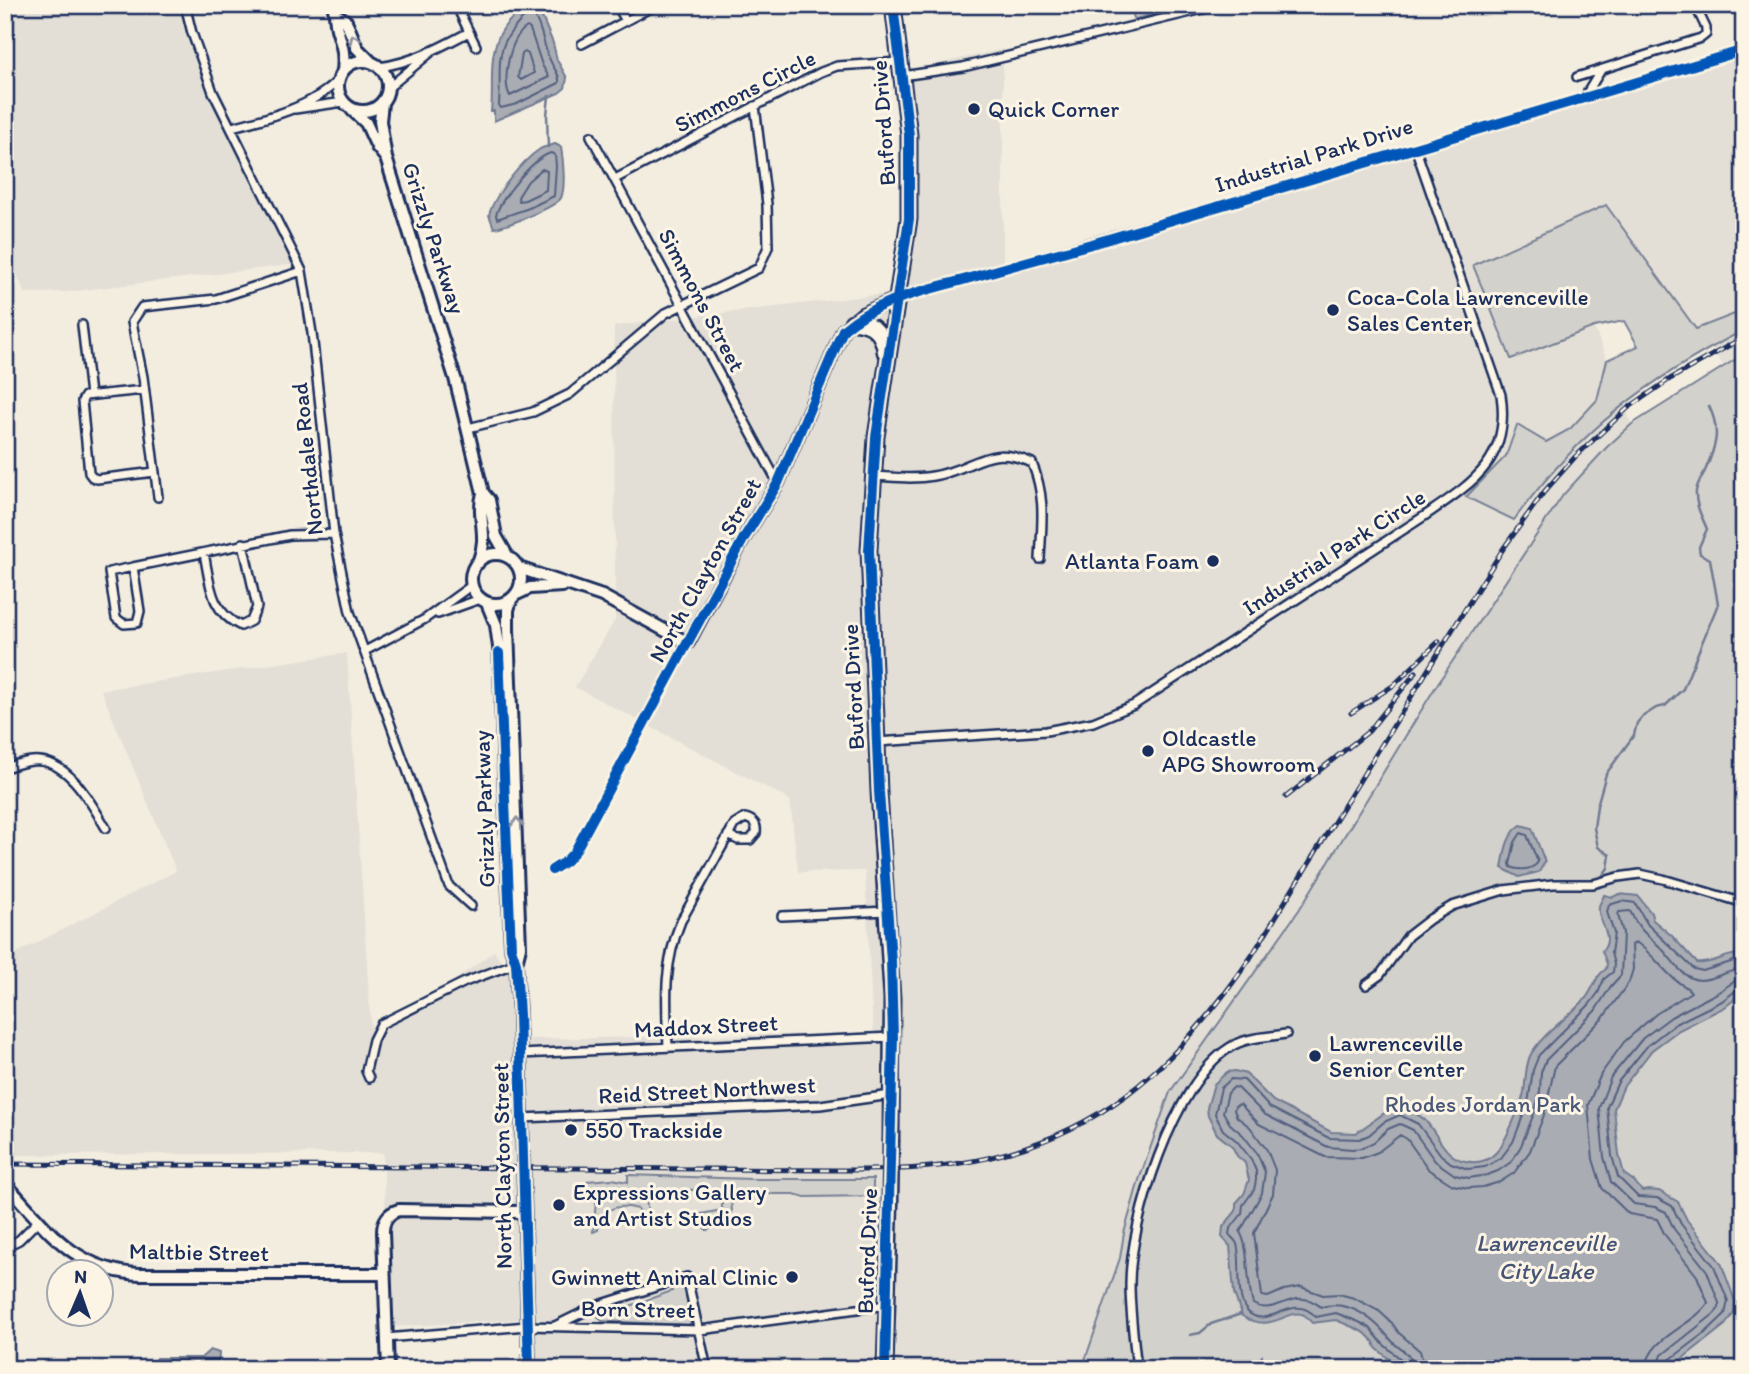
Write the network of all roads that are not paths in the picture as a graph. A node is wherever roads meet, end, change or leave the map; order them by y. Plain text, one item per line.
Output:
1 (185, 5) edge
2 (456, 5) edge
3 (617, 5) edge
4 (656, 5) edge
5 (893, 5) edge
6 (1220, 5) edge
7 (1695, 5) edge
8 (335, 10) edge
9 (626, 21) junction
10 (470, 32) junction
11 (582, 44) dead end
12 (476, 46) dead end
13 (1744, 50) edge
14 (433, 51) junction
15 (1735, 53) junction
16 (375, 65) junction
17 (901, 69) junction
18 (1744, 69) edge
19 (1601, 70) junction
20 (341, 75) junction
21 (1577, 77) dead end
22 (388, 88) junction
23 (1584, 98) junction
24 (382, 103) junction
25 (347, 105) junction
26 (755, 106) junction
27 (291, 109) junction
28 (232, 127) junction
29 (591, 136) dead end
30 (1415, 147) junction
31 (386, 158) junction
32 (615, 179) junction
33 (302, 271) junction
34 (896, 299) junction
35 (682, 306) junction
36 (852, 323) junction
37 (82, 325) dead end
38 (886, 366) junction
39 (144, 390) junction
40 (90, 395) junction
41 (468, 428) junction
42 (155, 472) junction
43 (872, 476) junction
44 (778, 483) junction
45 (483, 493) junction
46 (158, 497) dead end
47 (334, 534) junction
48 (243, 543) junction
49 (204, 553) junction
50 (508, 557) junction
51 (1040, 559) dead end
52 (478, 563) junction
53 (133, 567) junction
54 (519, 568) junction
55 (472, 585) junction
56 (568, 586) junction
57 (514, 597) junction
58 (484, 601) junction
59 (425, 619) junction
60 (688, 643) junction
61 (365, 651) junction
62 (877, 742) junction
63 (5, 768) edge
64 (106, 828) dead end
65 (728, 835) dead end
66 (552, 870) dead end
67 (1744, 903) edge
68 (471, 906) dead end
69 (887, 911) junction
70 (782, 916) dead end
71 (516, 962) junction
72 (1366, 985) dead end
73 (1286, 1034) dead end
74 (893, 1037) junction
75 (668, 1047) junction
76 (520, 1054) junction
77 (369, 1078) dead end
78 (892, 1095) junction
79 (522, 1118) junction
80 (5, 1182) edge
81 (523, 1212) junction
82 (39, 1220) junction
83 (5, 1247) edge
84 (384, 1274) junction
85 (887, 1305) junction
86 (527, 1326) junction
87 (554, 1326) junction
88 (700, 1330) junction
89 (386, 1338) junction
90 (388, 1369) edge
91 (529, 1369) edge
92 (707, 1369) edge
93 (885, 1369) edge
94 (1137, 1369) edge

1 - 28 street, Northdale Road
2 - 10 street
3 - 9 street
4 - 9 street
5 - 17 highway, Buford Drive
6 - 17 street, Simmons Circle
7 - 19 street
16 -> 8 street
8 - 20 street
9 - 11 street
10 - 12 street
10 - 14 street
13 - 15 street, Industrial Park Drive
14 - 16 street
14 - 22 street
15 - 18 street
15 - 23 street, Industrial Park Drive
16 - 20 street
16 - 22 street
17 - 26 street, Simmons Circle
17 - 34 highway, Buford Drive
19 - 21 street
19 - 23 street
20 - 25 street
20 - 27 street
22 - 24 street
23 - 30 street, Industrial Park Drive
24 - 25 street
24 - 31 street, Grizzly Parkway
25 - 27 street
25 - 31 street, Grizzly Parkway
26 - 32 street, Simmons Circle
26 - 35 street
27 - 28 street
28 - 33 street, Northdale Road
29 - 32 street, Simmons Street
30 - 34 street, Industrial Park Drive
30 - 62 street, Industrial Park Circle
31 - 41 street, Grizzly Parkway
32 - 35 street, Simmons Street
33 - 39 street
33 - 47 street, Northdale Road
34 - 36 street, North Clayton Street
34 - 38 highway, Buford Drive
35 - 41 street
35 - 44 street, Simmons Street
36 - 38 highway
36 - 44 street, North Clayton Street
37 - 40 street
38 - 43 highway, Buford Drive
39 - 40 street
39 - 42 street
40 - 42 street
41 - 45 street, Grizzly Parkway
42 - 46 street
43 - 51 street
43 - 62 highway, Buford Drive
44 - 60 street, North Clayton Street
45 - 50 street, Grizzly Parkway
45 - 52 street, Grizzly Parkway
47 - 48 street
47 - 61 street, Northdale Road
48 - 49 street
48 - 49 street
49 - 53 street
50 - 52 street
50 - 54 street
52 - 55 street
53 - 53 street
54 - 56 street
54 - 57 street
55 - 58 street
55 - 59 street
56 - 57 street
56 - 60 street
57 - 58 street
71 -> 57 street, Grizzly Parkway
58 - 59 street
58 - 71 street, Grizzly Parkway
59 - 61 street
60 - 66 street, North Clayton Street
61 - 68 street, Northdale Road
62 - 69 highway, Buford Drive
63 - 64 street
65 - 75 street
67 - 72 street
69 - 70 street
69 - 74 highway, Buford Drive
71 - 76 street, North Clayton Street
71 - 77 street
73 - 94 street
74 - 75 street, Maddox Street
74 - 78 highway, Buford Drive
75 - 76 street, Maddox Street
76 - 79 street, North Clayton Street
78 - 79 street, Reid Street Northwest
78 - 85 highway, Buford Drive, bridge
79 - 81 street, North Clayton Street
80 - 82 street, Maltbie Street
81 - 84 street
81 - 86 street, North Clayton Street
82 - 83 street
82 - 84 street, Maltbie Street
84 - 89 street
85 - 88 street, Born Street
85 - 93 highway, Buford Drive
86 - 87 street, Born Street
86 - 89 street, Born Street
86 - 91 street, North Clayton Street
87 - 88 street, Born Street
87 - 88 street
88 - 92 street
89 - 90 street

